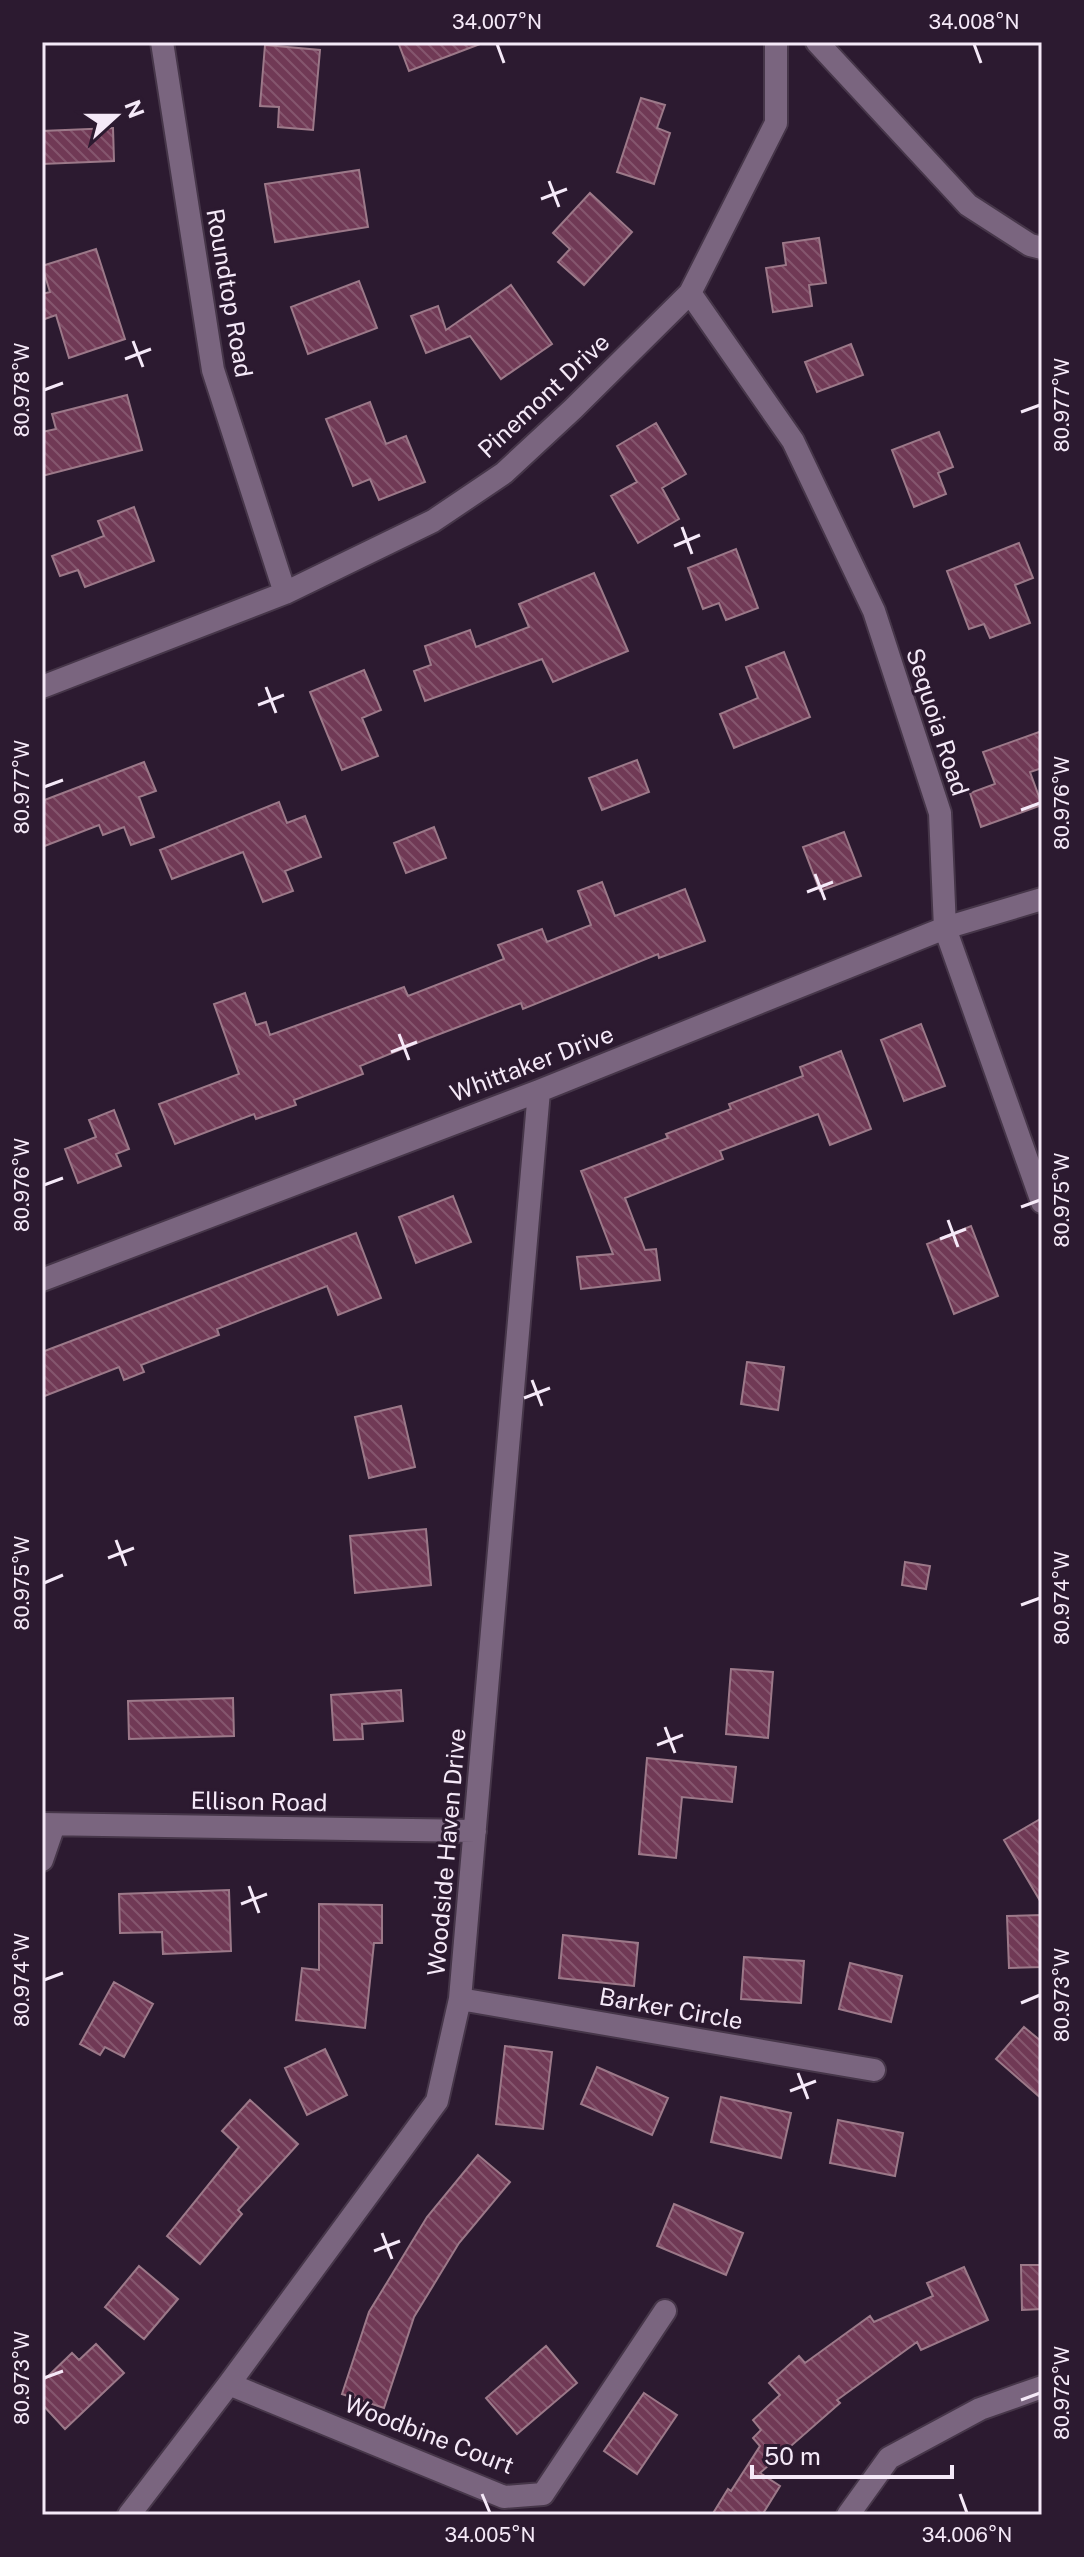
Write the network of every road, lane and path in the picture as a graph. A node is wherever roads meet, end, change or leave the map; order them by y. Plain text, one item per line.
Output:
1 (162, 42) edge
2 (776, 42) edge
3 (817, 42) edge
4 (1042, 248) edge
5 (690, 293) junction
6 (285, 593) junction
7 (42, 687) edge
8 (1042, 899) edge
9 (945, 928) junction
10 (539, 1091) junction
11 (1042, 1202) edge
12 (42, 1280) edge
13 (48, 1824) edge
14 (475, 1831) junction
15 (42, 1860) edge
16 (460, 1999) junction
17 (874, 2070) dead end
18 (665, 2311) dead end
19 (229, 2384) junction
20 (1042, 2387) edge
21 (129, 2515) edge
22 (848, 2515) edge

1 - 6 street, Roundtop Road
2 - 5 street, Pinemont Drive
3 - 4 street
5 - 6 street, Pinemont Drive
5 - 9 street, Sequoia Road
6 - 7 street, Pinemont Drive
8 - 9 street, Whittaker Drive
9 - 10 street, Whittaker Drive
9 - 11 street, Sequoia Road
10 - 12 street, Whittaker Drive
10 - 14 street, Woodside Haven Drive
13 - 14 street, Ellison Road
13 - 15 street
14 - 16 street, Woodside Haven Drive
16 - 17 street, Barker Circle
16 - 19 street, Woodside Haven Drive
18 - 19 street, Woodbine Court
19 - 21 street, Woodside Haven Drive
20 - 22 street

